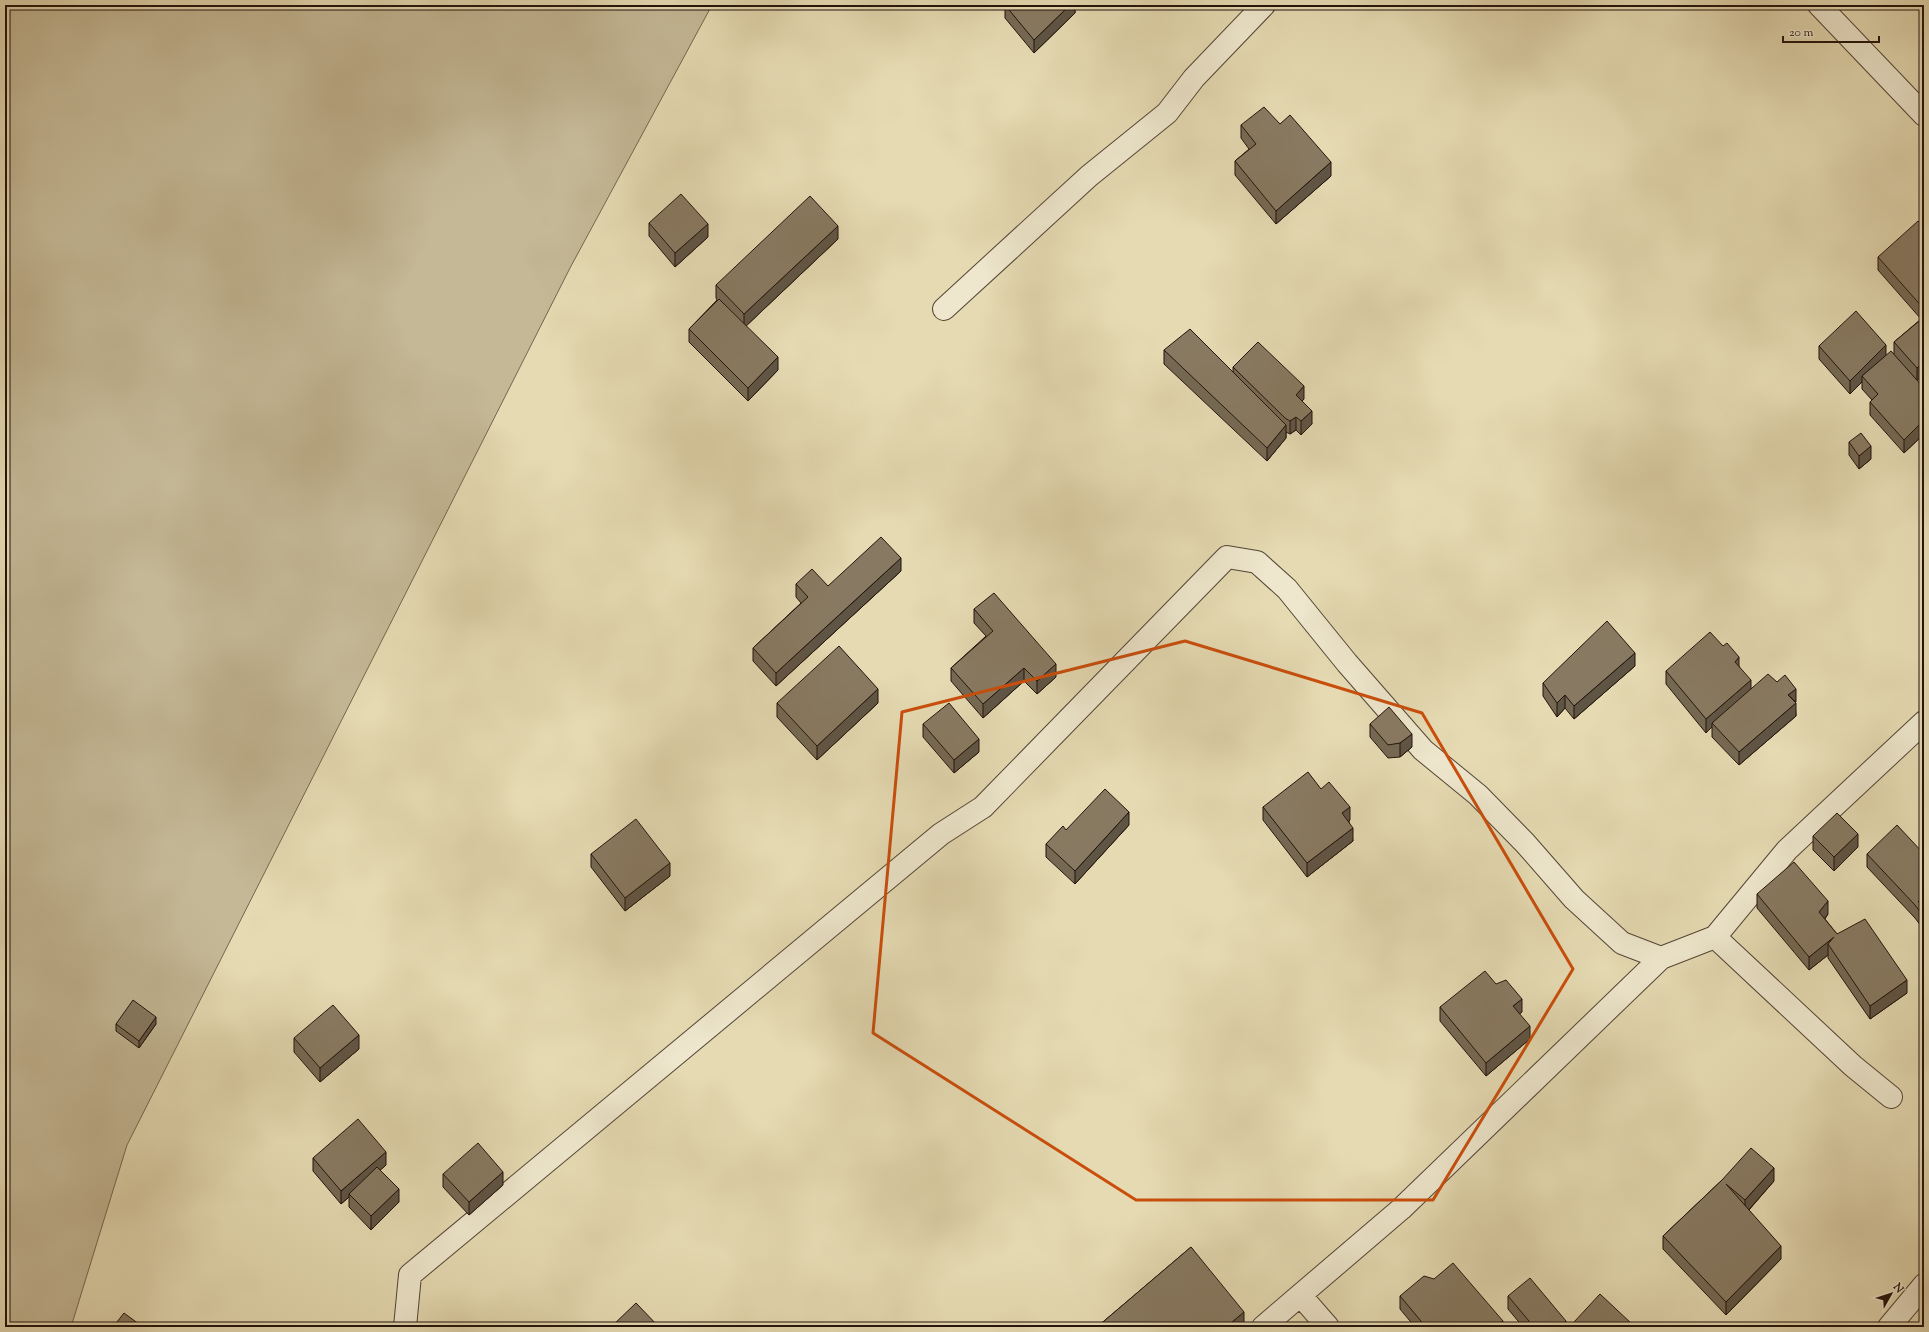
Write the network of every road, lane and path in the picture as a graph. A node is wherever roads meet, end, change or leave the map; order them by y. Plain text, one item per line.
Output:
1 (1264, 5) edge
2 (1819, 5) edge
3 (1924, 115) edge
4 (944, 309) dead end
5 (1924, 722) edge
6 (1715, 937) junction
7 (1661, 958) junction
8 (1891, 1097) dead end
9 (1924, 1285) edge
10 (1301, 1296) junction
11 (405, 1327) edge
12 (1263, 1327) edge
13 (1328, 1327) edge
14 (1889, 1327) edge

1 - 4 street
2 - 3 street
5 - 6 street
6 - 7 street
6 - 8 street
7 - 10 street
7 - 11 street
9 - 14 street
10 - 12 street
10 - 13 street

